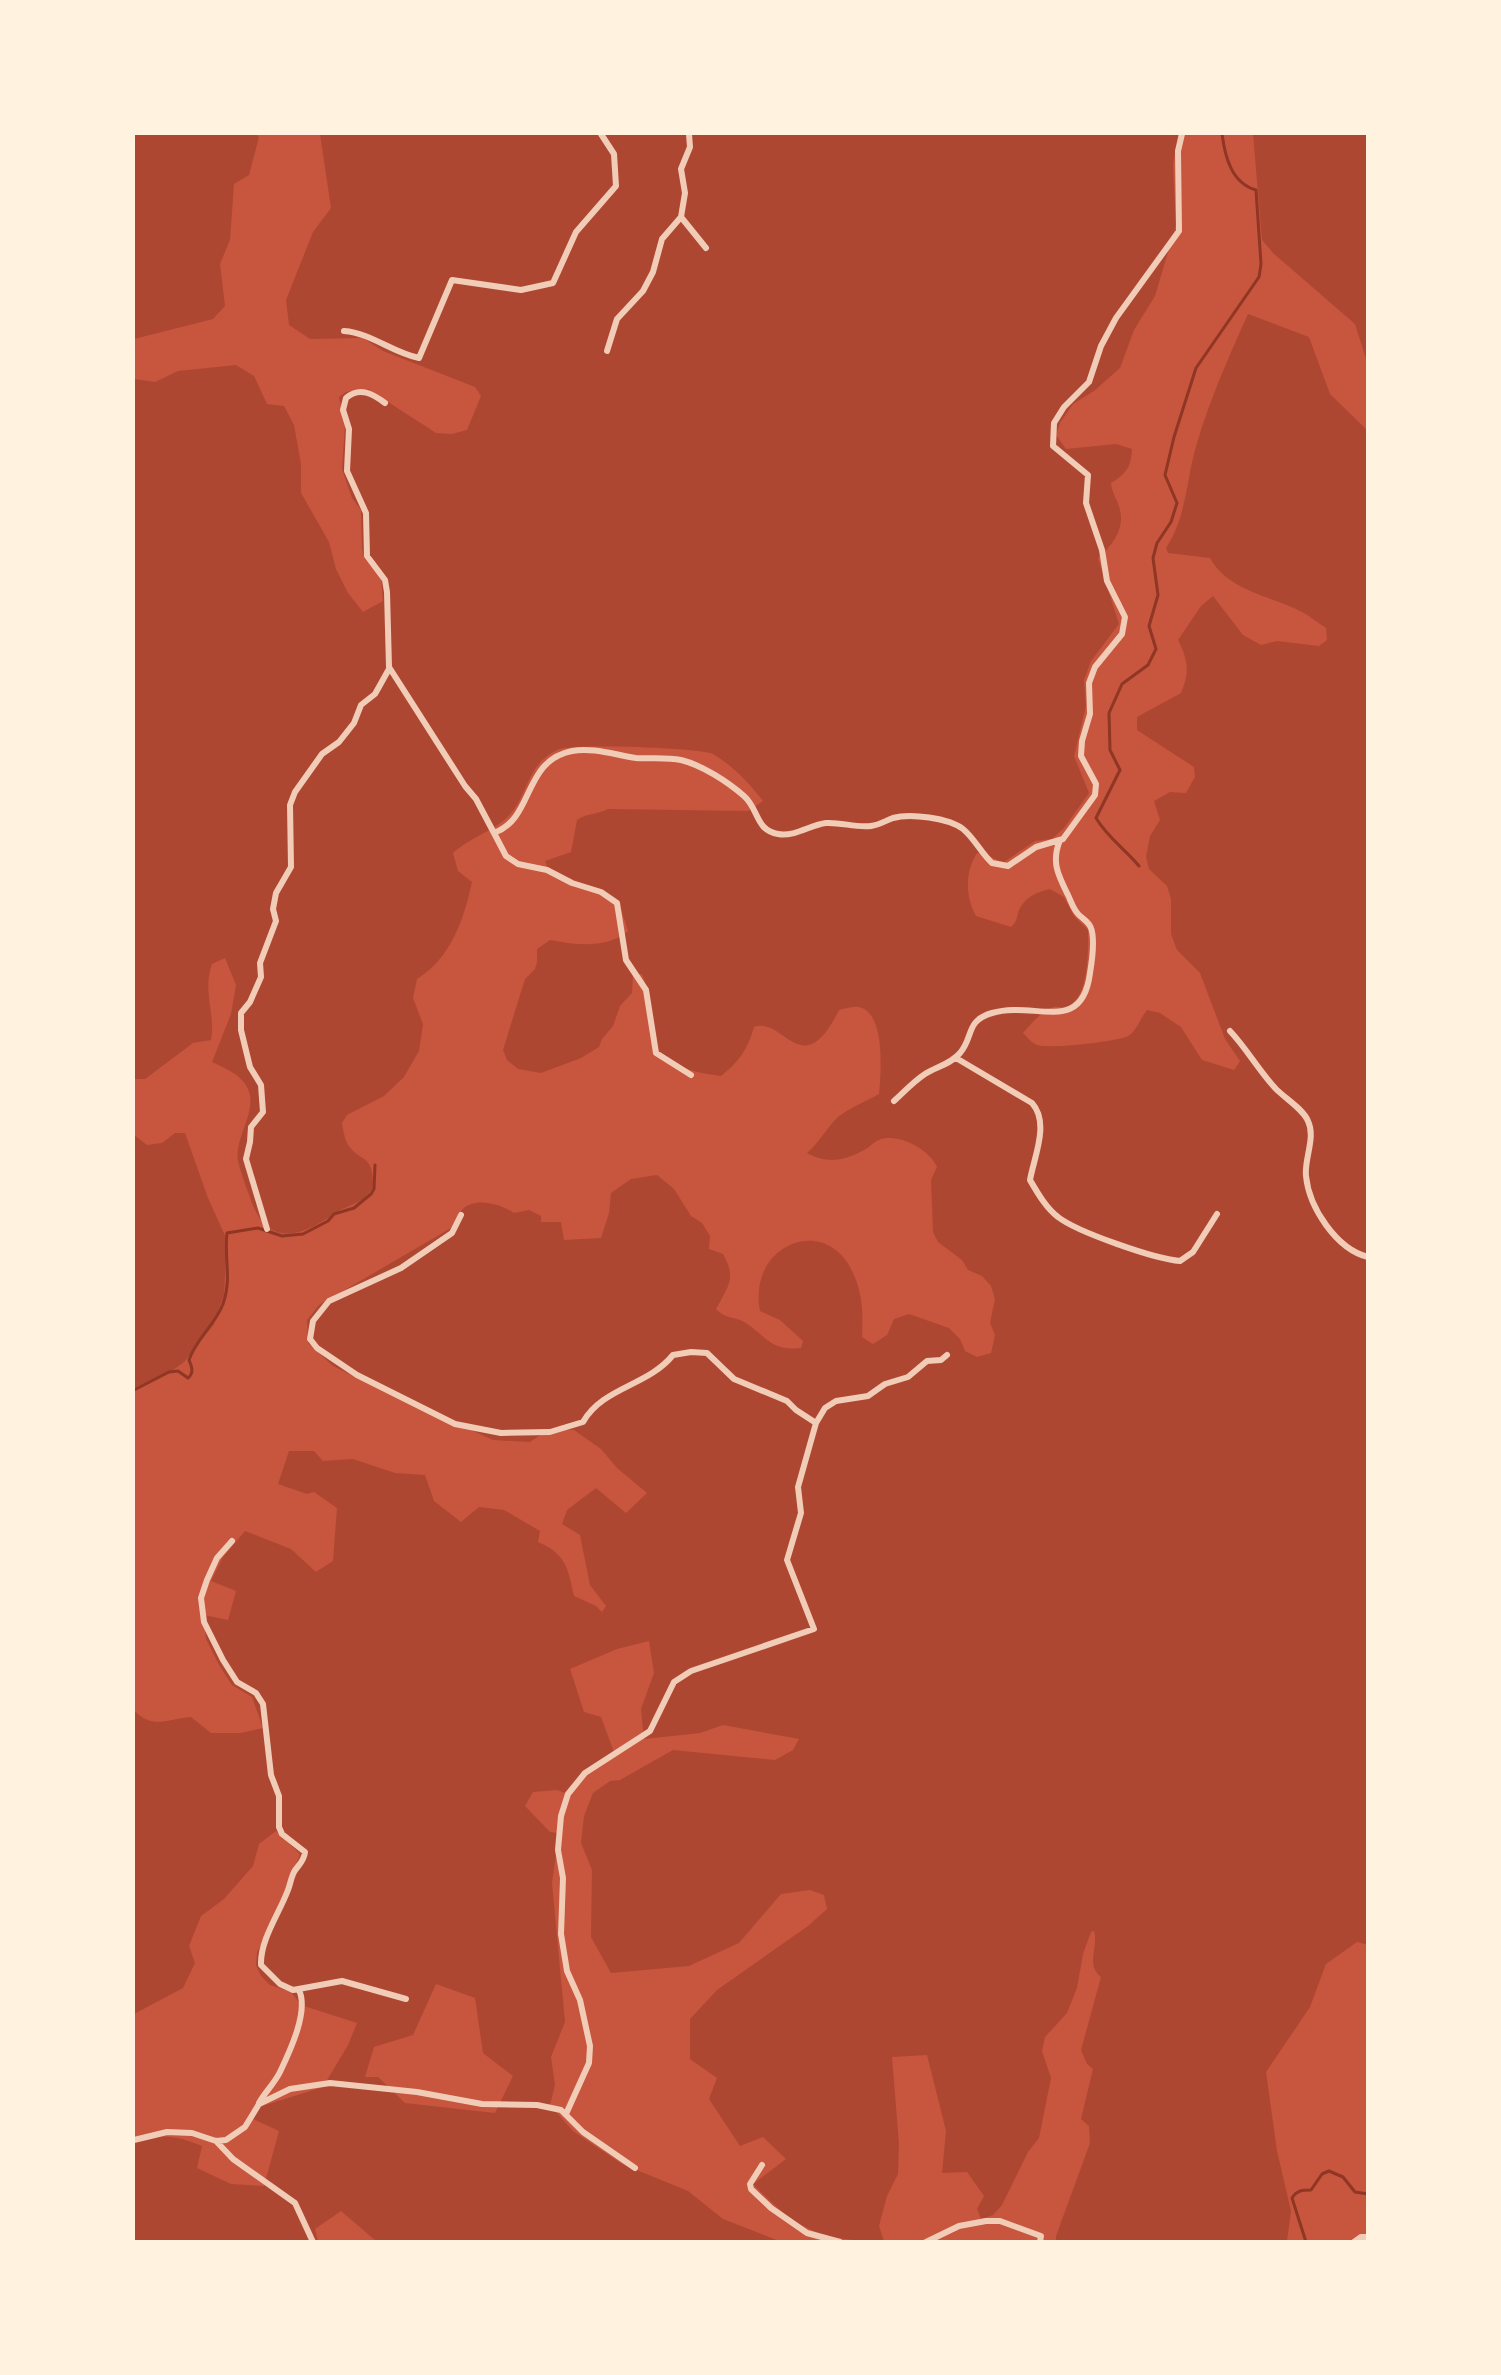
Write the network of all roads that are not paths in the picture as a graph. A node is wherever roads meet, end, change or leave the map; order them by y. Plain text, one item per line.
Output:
1 (602, 134) edge
2 (689, 134) edge
3 (1182, 134) edge
4 (681, 217) junction
5 (706, 248) dead end
6 (344, 331) dead end
7 (607, 351) dead end
8 (386, 403) dead end
9 (389, 669) junction
10 (494, 832) junction
11 (1060, 840) junction
12 (1230, 1031) dead end
13 (956, 1058) junction
14 (691, 1075) dead end
15 (894, 1101) dead end
16 (1217, 1214) dead end
17 (461, 1215) dead end
18 (267, 1229) dead end
19 (1368, 1257) edge
20 (947, 1355) dead end
21 (816, 1423) junction
22 (232, 1541) dead end
23 (299, 1990) junction
24 (406, 1999) dead end
25 (259, 2104) junction
26 (566, 2114) junction
27 (134, 2140) edge
28 (216, 2141) junction
29 (762, 2165) dead end
30 (635, 2168) dead end
31 (1368, 2237) edge
32 (313, 2241) edge
33 (840, 2241) edge
34 (926, 2241) edge
35 (1040, 2241) edge
36 (1354, 2241) edge

1 - 6 street
2 - 4 street
3 - 11 street
4 - 5 street
4 - 7 street
8 - 9 street
9 - 10 street
9 - 18 street
10 - 11 street
10 - 14 street
11 - 13 street
12 - 19 street
13 - 15 street
13 - 16 street
17 - 21 street
20 - 21 street
21 - 26 street
22 - 23 street
23 - 24 street
23 - 25 street
25 - 26 street
25 - 28 street
26 - 30 street
27 - 28 street
28 - 32 street
29 - 33 street
31 - 36 street
34 - 35 street

